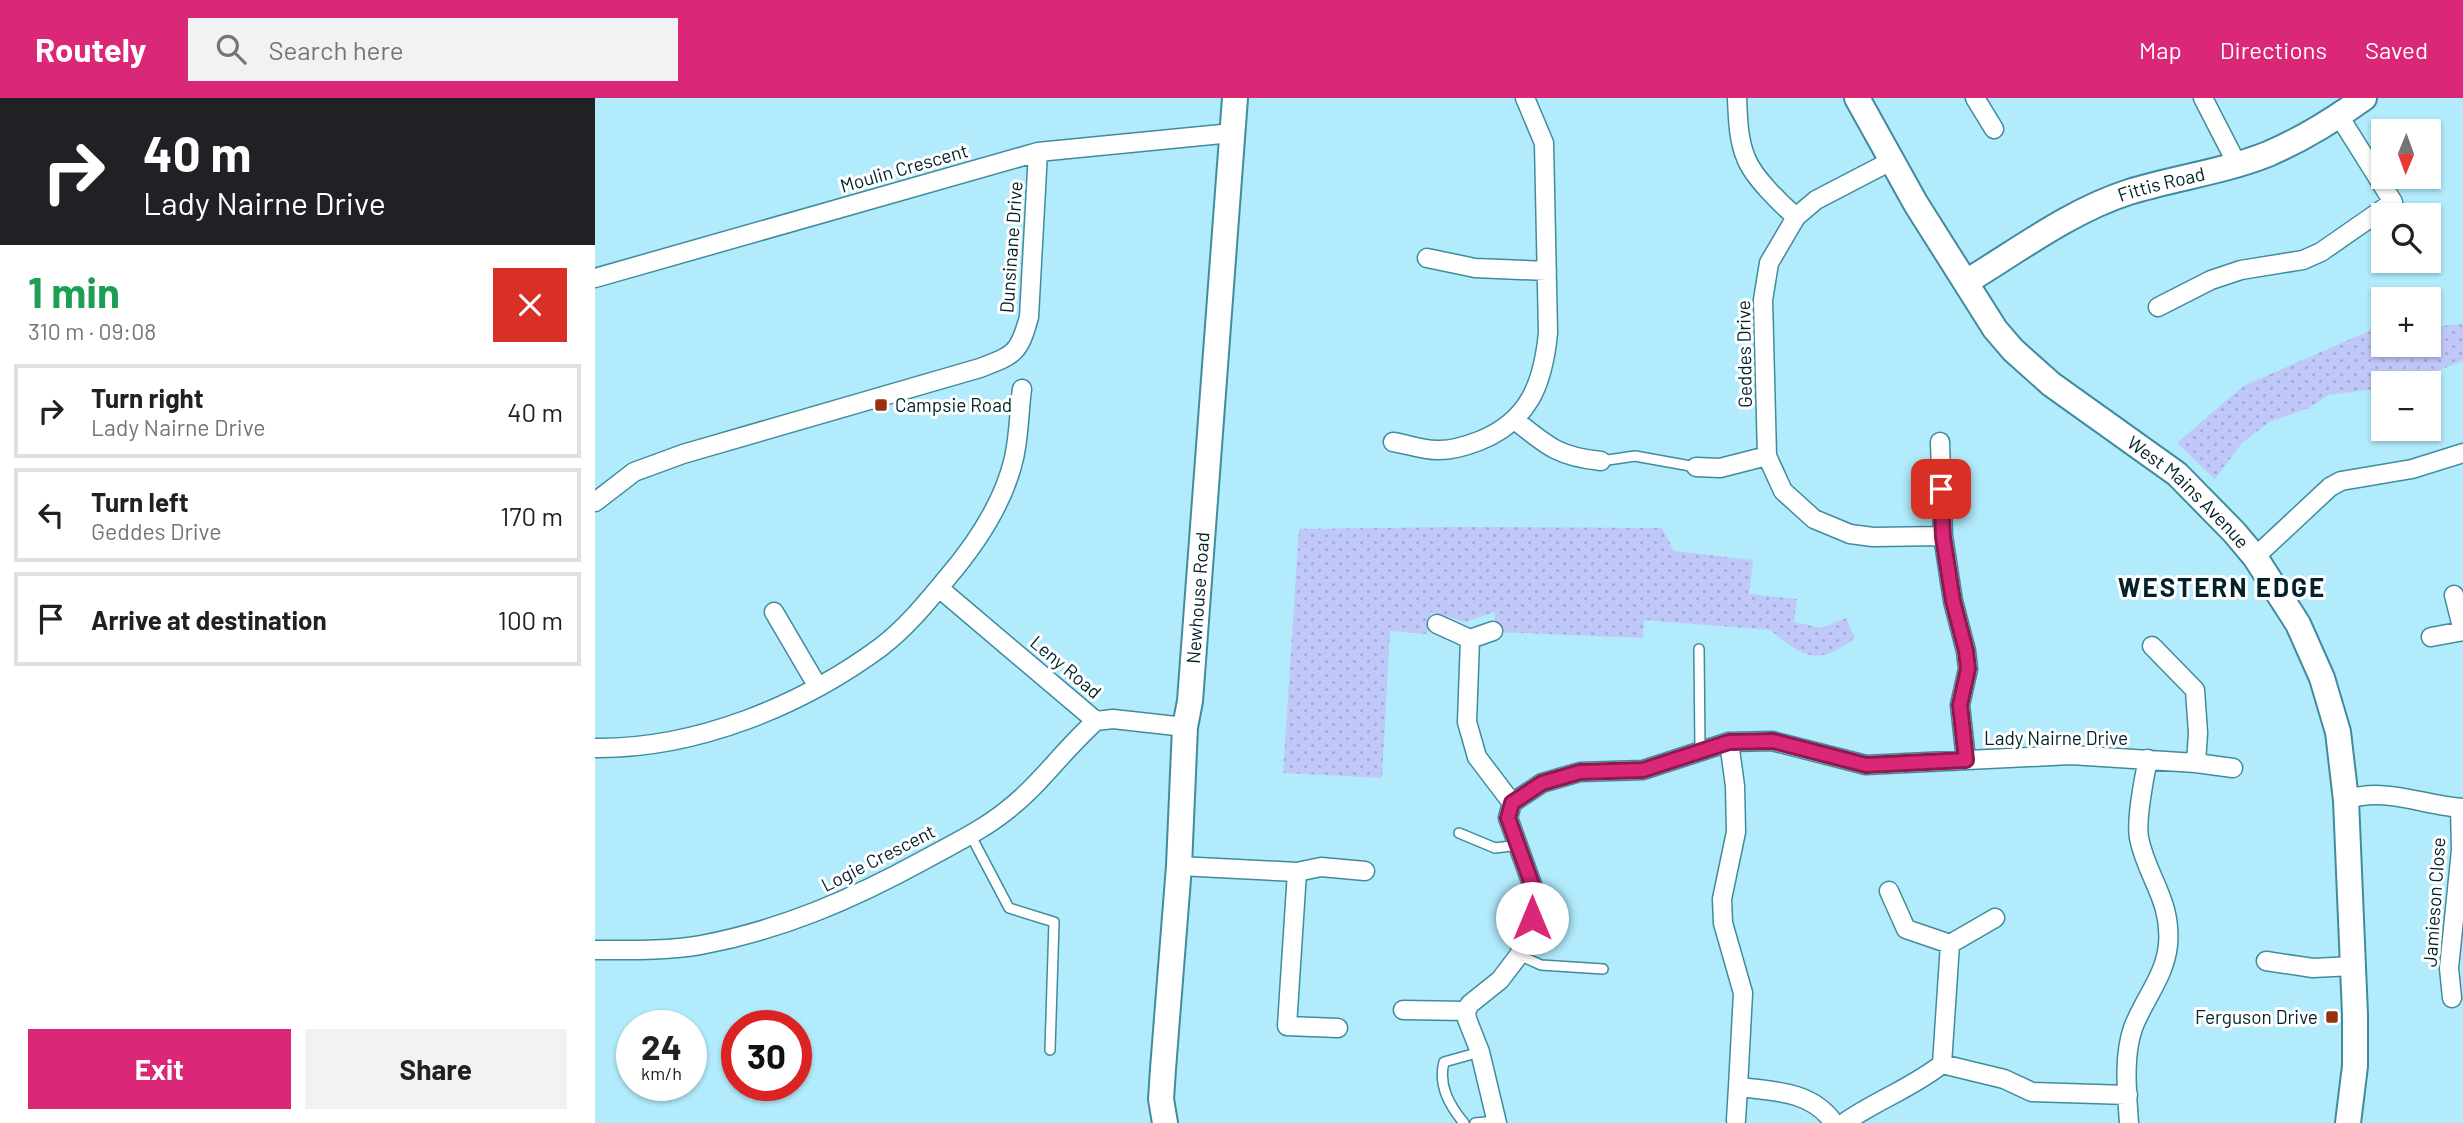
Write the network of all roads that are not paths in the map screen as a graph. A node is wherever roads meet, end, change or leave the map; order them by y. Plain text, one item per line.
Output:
1 (1235, 98) edge
2 (1525, 98) edge
3 (1737, 98) edge
4 (1857, 98) edge
5 (1975, 98) edge
6 (2203, 98) edge
7 (2364, 98) edge
8 (2339, 116) junction
9 (1994, 129) dead end
10 (1232, 133) junction
11 (1038, 152) junction
12 (1891, 160) junction
13 (2237, 164) junction
14 (2393, 203) edge
15 (1796, 217) junction
16 (2371, 223) edge
17 (1427, 258) dead end
18 (1546, 271) junction
19 (595, 278) edge
20 (1966, 282) junction
21 (2158, 307) dead end
22 (1022, 389) dead end
23 (1515, 421) junction
24 (1393, 442) dead end
25 (1940, 442) dead end
26 (2463, 453) edge
27 (1767, 456) junction
28 (1601, 461) joint
29 (1696, 467) joint
30 (595, 502) edge
31 (1943, 537) junction
32 (2255, 557) junction
33 (939, 588) junction
34 (2454, 594) dead end
35 (774, 612) dead end
36 (1437, 624) dead end
37 (1493, 631) dead end
38 (2463, 631) edge
39 (2431, 637) dead end
40 (1471, 639) junction
41 (2153, 646) dead end
42 (1699, 649) dead end
43 (818, 687) junction
44 (1096, 721) junction
45 (1185, 727) junction
46 (1729, 742) junction
47 (595, 748) edge
48 (1700, 750) junction
49 (2147, 759) junction
50 (1966, 760) junction
51 (2196, 763) junction
52 (2233, 768) dead end
53 (2346, 800) junction
54 (1512, 803) junction
55 (2462, 808) edge
56 (1459, 833) dead end
57 (970, 835) junction
58 (1518, 845) junction
59 (1179, 866) junction
60 (1365, 871) dead end
61 (1297, 872) junction
62 (1889, 891) dead end
63 (1995, 918) dead end
64 (1950, 944) junction
65 (595, 950) edge
66 (1519, 956) junction
67 (2266, 961) dead end
68 (2353, 966) junction
69 (1603, 969) dead end
70 (2452, 998) dead end
71 (1403, 1010) dead end
72 (1466, 1011) junction
73 (1338, 1028) dead end
74 (1050, 1051) dead end
75 (1480, 1052) junction
76 (1942, 1065) junction
77 (1738, 1087) junction
78 (2127, 1095) junction
79 (1163, 1111) edge
80 (1736, 1120) dead end
81 (1497, 1122) edge
82 (1154, 1123) edge
83 (1464, 1123) edge
84 (1475, 1123) edge
85 (1835, 1123) edge
86 (1844, 1123) edge
87 (2129, 1123) edge
88 (2348, 1123) edge

1 - 10 street, Newhouse Road
2 - 18 street
3 - 15 street
4 - 12 street, West Mains Avenue
5 - 9 street
6 - 13 street
7 - 8 street, Fittis Road
8 - 13 street, Fittis Road
8 - 14 street
10 - 11 street, Moulin Crescent
10 - 45 street, Newhouse Road
11 - 19 street, Moulin Crescent
11 - 30 street, Dunsinane Drive
12 - 15 street, Geddes Drive
12 - 20 street, West Mains Avenue
13 - 20 street, Fittis Road
15 - 27 street, Geddes Drive
16 - 21 street
17 - 18 street
18 - 23 street
20 - 32 street, West Mains Avenue
22 - 33 street
23 - 24 street
23 - 28 street
25 - 31 street
26 - 32 street
27 - 29 street
27 - 31 street, Geddes Drive
28 - 29 lane
31 - 50 street
32 - 53 street, West Mains Avenue
33 - 43 street
33 - 44 street, Leny Road
34 - 38 street
35 - 43 street
36 - 40 street
37 - 40 street
38 - 39 street
40 - 54 street
41 - 51 street
42 - 48 lane
43 - 47 street
44 - 45 street, Leny Road
44 - 57 street, Logie Crescent
45 - 59 street, Newhouse Road
46 - 48 street, Lady Nairne Drive
46 - 50 street, Lady Nairne Drive
46 - 77 street
48 - 54 street, Lady Nairne Drive
49 - 50 street, Lady Nairne Drive
49 - 51 street, Lady Nairne Drive
49 - 78 street
51 - 52 street, Lady Nairne Drive
53 - 55 street
53 - 68 street, West Mains Avenue
54 - 58 street
55 - 70 street, Jamieson Close
56 - 58 lane
57 - 65 street, Logie Crescent
57 - 74 lane
58 - 66 street
59 - 61 street
59 - 79 street, Newhouse Road
60 - 61 street
61 - 73 street
62 - 64 street
63 - 64 street
64 - 76 street
66 - 69 lane
66 - 72 street
67 - 68 street
68 - 88 street, West Mains Avenue
71 - 72 street
72 - 75 street
75 - 81 street
75 - 83 lane
76 - 78 street
76 - 86 street
77 - 80 street
77 - 85 street
78 - 87 street
79 - 82 street, Newhouse Road
81 - 84 lane

